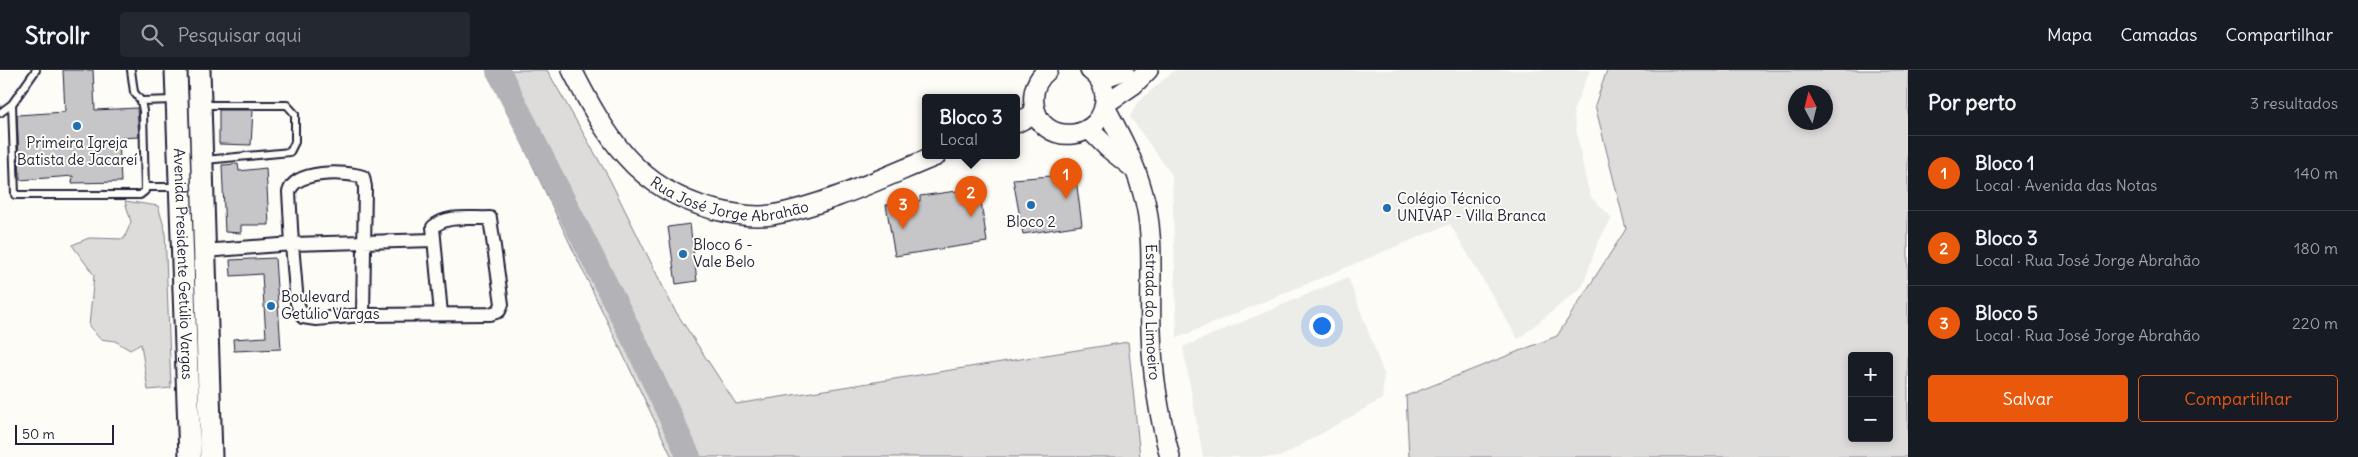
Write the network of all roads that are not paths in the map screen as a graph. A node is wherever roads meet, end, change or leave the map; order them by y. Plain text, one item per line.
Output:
1 (36, 70) edge
2 (132, 70) edge
3 (176, 70) edge
4 (199, 70) edge
5 (572, 70) edge
6 (1048, 70) edge
7 (1124, 70) edge
8 (1148, 70) edge
9 (1094, 73) edge
10 (177, 100) junction
11 (141, 101) junction
12 (12, 104) junction
13 (200, 105) junction
14 (1105, 105) junction
15 (0, 113) edge
16 (1036, 113) junction
17 (1020, 121) edge
18 (1090, 129) junction
19 (928, 159) edge
20 (201, 160) junction
21 (1133, 169) junction
22 (145, 187) junction
23 (180, 187) junction
24 (434, 240) junction
25 (364, 243) junction
26 (292, 244) junction
27 (204, 250) junction
28 (441, 314) junction
29 (363, 315) junction
30 (190, 457) edge
31 (211, 457) edge
32 (1170, 457) edge

1 - 12 lane
2 - 11 lane
3 - 10 main road, Avenida Presidente Getúlio Vargas
4 - 13 main road, Avenida Presidente Getúlio Vargas
5 - 19 main road, Rua José Jorge Abrahão
6 - 16 main road
7 - 9 main road
8 - 14 main road
9 - 14 main road, Estrada do Limoeiro
10 - 11 lane
10 - 23 main road, Avenida Presidente Getúlio Vargas
11 - 22 lane
12 - 15 lane
12 - 22 lane
13 - 20 main road, Avenida Presidente Getúlio Vargas
13 - 20 lane
14 - 18 main road
14 - 21 main road, Estrada do Limoeiro
16 - 17 main road
16 - 18 main road
18 - 21 main road, Estrada do Limoeiro
20 - 27 main road, Avenida Presidente Getúlio Vargas
21 - 32 main road, Estrada do Limoeiro
22 - 23 lane
23 - 30 main road, Avenida Presidente Getúlio Vargas
24 - 25 street
24 - 28 street
24 - 28 street
25 - 26 street
25 - 26 street
25 - 29 street
26 - 27 street
26 - 29 street
27 - 31 main road, Avenida Presidente Getúlio Vargas
28 - 29 street

